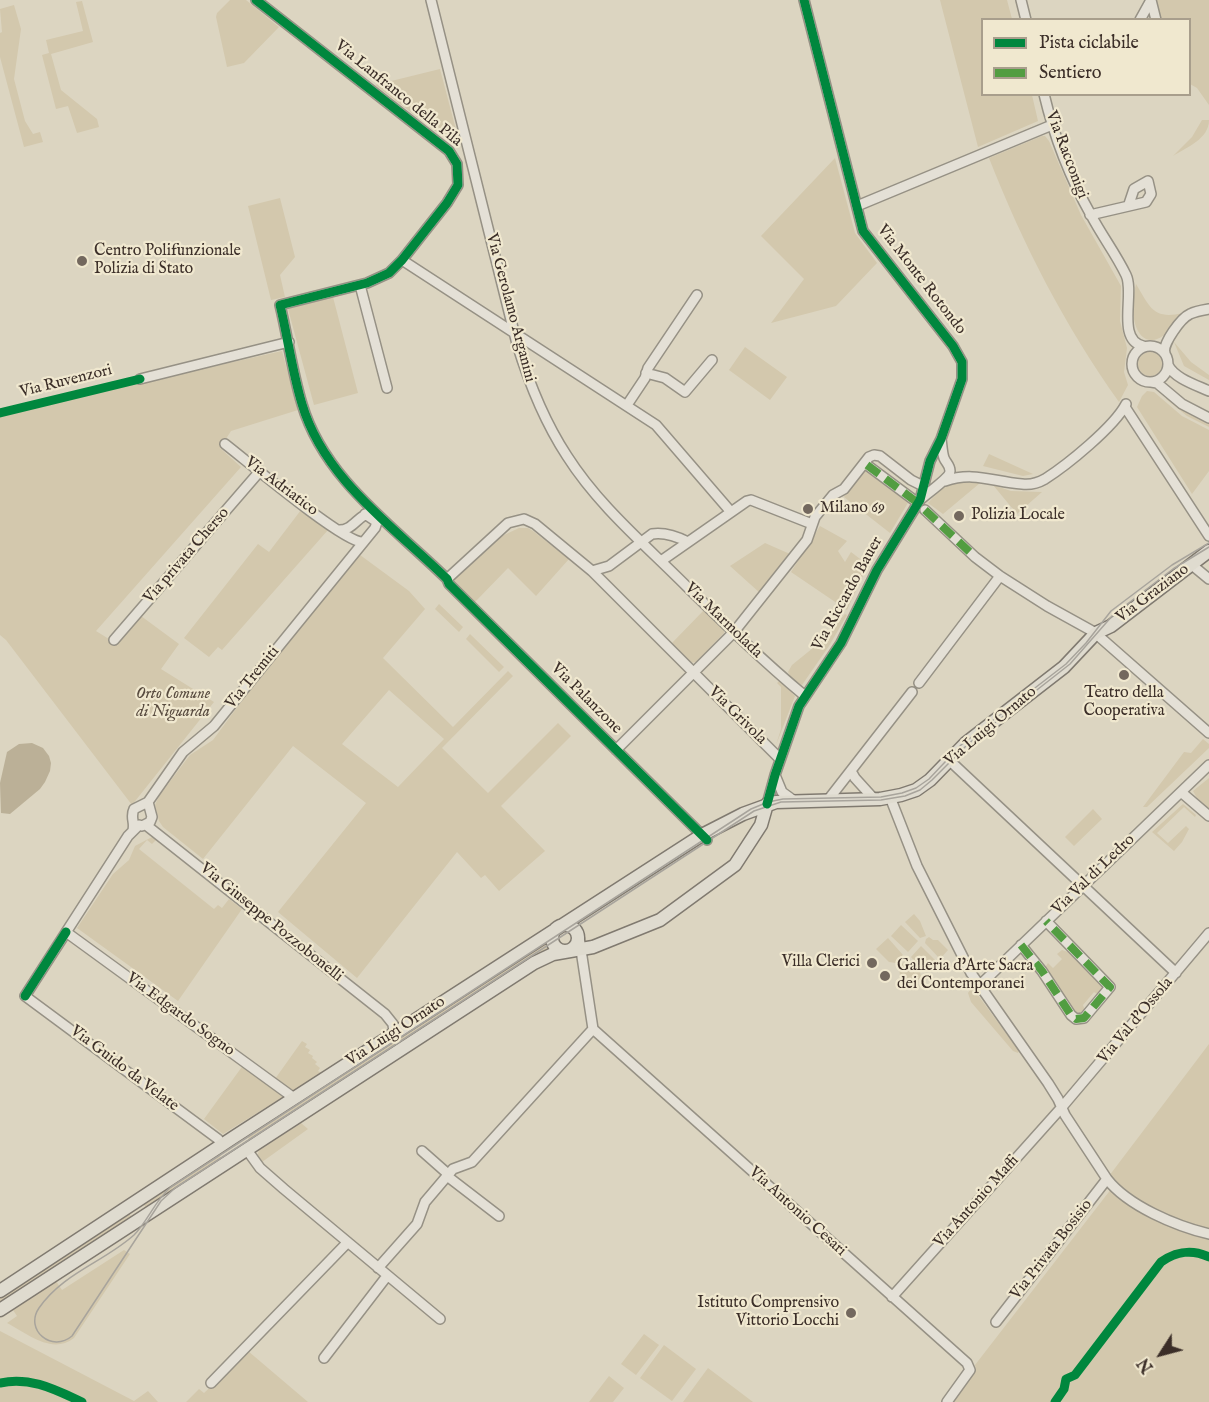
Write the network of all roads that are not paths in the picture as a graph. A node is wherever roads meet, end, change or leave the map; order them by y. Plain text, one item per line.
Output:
1 (256, 0) edge
2 (431, 0) edge
3 (804, 0) edge
4 (1021, 0) edge
5 (1151, 0) edge
6 (1026, 18) edge
7 (1141, 18) edge
8 (1156, 18) edge
9 (1045, 96) edge
10 (1052, 125) junction
11 (468, 147) junction
12 (449, 151) junction
13 (476, 180) junction
14 (459, 181) junction
15 (1129, 204) dead end
16 (857, 206) junction
17 (1090, 215) junction
18 (402, 260) junction
19 (360, 285) junction
20 (696, 295) dead end
21 (1209, 309) edge
22 (515, 334) junction
23 (289, 342) junction
24 (1143, 346) junction
25 (1165, 353) junction
26 (712, 360) dead end
27 (1168, 365) junction
28 (646, 373) junction
29 (140, 379) dead end
30 (1152, 382) junction
31 (387, 388) dead end
32 (1209, 391) edge
33 (627, 405) junction
34 (1209, 418) edge
35 (941, 439) junction
36 (225, 444) dead end
37 (947, 463) junction
38 (865, 464) junction
39 (928, 468) junction
40 (260, 471) junction
41 (972, 476) junction
42 (944, 481) junction
43 (923, 486) junction
44 (366, 502) junction
45 (921, 504) junction
46 (731, 512) junction
47 (365, 514) junction
48 (377, 514) junction
49 (812, 524) junction
50 (388, 525) junction
51 (349, 528) junction
52 (375, 528) junction
53 (338, 530) junction
54 (1209, 536) edge
55 (352, 539) junction
56 (362, 542) junction
57 (688, 542) junction
58 (642, 543) junction
59 (355, 550) junction
60 (1209, 551) edge
61 (661, 561) junction
62 (1192, 565) junction
63 (592, 571) junction
64 (1000, 576) junction
65 (447, 579) junction
66 (1209, 579) edge
67 (734, 632) junction
68 (1096, 633) junction
69 (114, 640) dead end
70 (693, 672) junction
71 (919, 683) dead end
72 (912, 692) dead end
73 (805, 696) junction
74 (1209, 733) edge
75 (616, 750) junction
76 (780, 759) junction
77 (949, 760) junction
78 (1209, 765) edge
79 (851, 771) junction
80 (775, 775) junction
81 (1180, 792) junction
82 (891, 797) junction
83 (874, 799) junction
84 (793, 800) junction
85 (828, 800) junction
86 (767, 804) junction
87 (146, 805) junction
88 (1209, 816) edge
89 (141, 825) junction
90 (704, 837) junction
91 (1082, 886) junction
92 (1046, 921) junction
93 (558, 927) junction
94 (66, 932) junction
95 (1209, 933) edge
96 (1021, 945) junction
97 (576, 946) junction
98 (1176, 973) junction
99 (977, 982) junction
100 (25, 996) joint
101 (593, 1029) junction
102 (399, 1030) junction
103 (294, 1098) junction
104 (1062, 1107) junction
105 (234, 1137) junction
106 (222, 1145) junction
107 (422, 1151) dead end
108 (242, 1153) junction
109 (448, 1175) junction
110 (1107, 1179) junction
111 (124, 1209) junction
112 (499, 1216) dead end
113 (141, 1220) junction
114 (1209, 1234) edge
115 (347, 1243) junction
116 (378, 1268) junction
117 (387, 1276) junction
118 (0, 1291) edge
119 (892, 1297) junction
120 (0, 1310) edge
121 (440, 1319) dead end
122 (996, 1322) dead end
123 (324, 1358) dead end
124 (211, 1383) dead end
125 (947, 1402) edge

1 - 12 street, Via Lanfranco della Pila
2 - 11 street, Via Gerolamo Arganini
3 - 16 street, Via Monte Rotondo
4 - 6 street
5 - 7 street
5 - 8 street
9 - 10 street, Via Racconigi
10 - 16 street
10 - 17 street, Via Racconigi
11 - 12 street
11 - 13 street, Via Gerolamo Arganini
12 - 14 street, Via Lanfranco della Pila
13 - 14 street
13 - 22 street, Via Gerolamo Arganini
14 - 18 street
15 - 17 street, Via Racconigi
16 - 35 street, Via Monte Rotondo
17 - 24 street, Via Racconigi
18 - 19 street
18 - 22 street
19 - 23 street, Via Palanzone
19 - 31 street
20 - 28 street
21 - 25 street
22 - 33 street
22 - 58 street, Via Gerolamo Arganini
23 - 29 street
23 - 44 street, Via Palanzone
24 - 25 street
24 - 30 street
25 - 27 street
26 - 28 street
27 - 30 street
27 - 32 street
28 - 33 street
30 - 34 street
33 - 46 street
35 - 37 street
35 - 39 street, Via Monte Rotondo
36 - 40 street, Via Adriatico
37 - 39 street
37 - 41 street
37 - 42 street
38 - 43 street
38 - 45 street
38 - 49 street
39 - 42 street
39 - 43 street, Via Monte Rotondo
40 - 53 street, Via Adriatico
40 - 69 street, Via privata Cherso
41 - 42 street
41 - 54 street
42 - 45 street
43 - 45 street, Via Monte Rotondo
44 - 47 street
44 - 48 street, Via Palanzone
45 - 64 street
45 - 73 street, Via Riccardo Bauer
46 - 49 street
46 - 57 street
47 - 48 street
47 - 51 street
47 - 52 street
48 - 50 street, Via Palanzone
49 - 67 street
50 - 52 street
50 - 65 street, Via Palanzone
51 - 53 street
51 - 55 street
52 - 56 street
53 - 55 street, Via Adriatico
55 - 56 street, Via Adriatico
55 - 59 street
56 - 59 street, Via Tremiti
57 - 58 street
57 - 61 street
58 - 61 street, Via Marmolada
58 - 63 street
59 - 87 street, Via Tremiti
60 - 62 main road, Via Graziano
61 - 67 street, Via Marmolada
62 - 66 street
62 - 68 main road, Via Graziano
63 - 65 street
63 - 70 street, Via Grivola
64 - 68 street
64 - 71 street
65 - 75 street, Via Palanzone
67 - 70 street
67 - 73 street, Via Marmolada
68 - 74 street
68 - 77 main road, Via Luigi Ornato
70 - 75 street
70 - 76 street, Via Grivola
72 - 79 street
73 - 76 street, Via Riccardo Bauer
75 - 90 street, Via Palanzone
76 - 80 street, Via Riccardo Bauer
77 - 82 main road, Via Luigi Ornato
77 - 91 street
78 - 81 street, Via Val di Ledro
79 - 83 street
79 - 85 street
80 - 84 street
80 - 86 street, Via Riccardo Bauer
81 - 88 street
81 - 91 street, Via Val di Ledro
82 - 83 main road, Via Luigi Ornato
82 - 99 street
83 - 85 main road, Via Luigi Ornato
84 - 85 main road, Via Luigi Ornato
84 - 86 main road, Via Luigi Ornato
86 - 90 main road, Via Luigi Ornato
86 - 97 main road, Via Luigi Ornato
87 - 89 street
87 - 89 street, Via Tremiti
89 - 94 street, Via Tremiti
89 - 102 street, Via Giuseppe Pozzobonelli
90 - 93 main road, Via Luigi Ornato
91 - 92 street, Via Val di Ledro
91 - 98 street
92 - 96 street, Via Val di Ledro
92 - 96 street
93 - 97 main road
93 - 97 main road
93 - 102 main road, Via Luigi Ornato
94 - 100 street, Via Tremiti
94 - 103 street, Via Edgardo Sogno
95 - 98 street, Via Val d'Ossola
96 - 99 street, Via Val di Ledro
97 - 101 street
97 - 108 main road, Via Luigi Ornato
98 - 104 street, Via Val d'Ossola
99 - 104 street
100 - 106 street, Via Guido da Velate
101 - 109 street
101 - 119 street, Via Antonio Cesari
102 - 103 main road, Via Luigi Ornato
103 - 105 main road, Via Luigi Ornato
104 - 110 street
104 - 119 street, Via Antonio Maffi
105 - 106 main road, Via Luigi Ornato
105 - 108 main road
106 - 108 main road
106 - 111 main road, Via Luigi Ornato
107 - 109 street
108 - 113 main road, Via Luigi Ornato
108 - 115 street
109 - 112 street
109 - 116 street
110 - 114 street
110 - 122 street, Via Privata Bosisio
111 - 113 main road
111 - 118 main road, Via Luigi Ornato
113 - 120 main road, Via Luigi Ornato
115 - 116 street
115 - 124 street
116 - 117 street
117 - 121 street
117 - 123 street
119 - 125 street, Via Antonio Cesari

